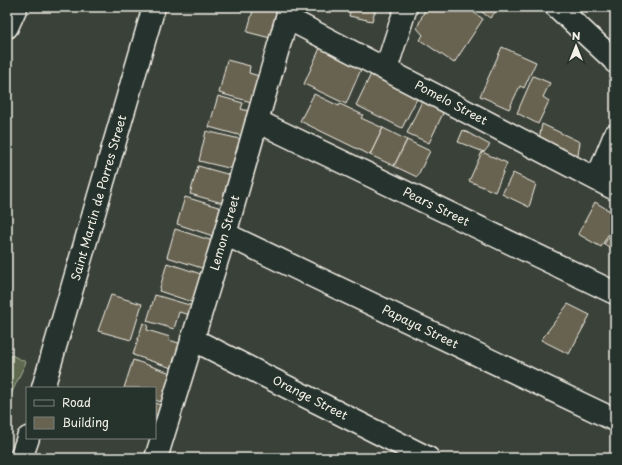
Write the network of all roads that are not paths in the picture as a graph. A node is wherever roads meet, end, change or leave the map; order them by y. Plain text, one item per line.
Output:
1 (16, 7) edge
2 (154, 7) edge
3 (406, 7) edge
4 (557, 7) edge
5 (288, 13) edge
6 (7, 27) edge
7 (615, 62) edge
8 (386, 69) junction
9 (257, 121) junction
10 (615, 135) edge
11 (606, 184) edge
12 (225, 234) junction
13 (615, 293) edge
14 (192, 339) junction
15 (43, 387) edge
16 (615, 420) edge
17 (28, 439) edge
18 (159, 457) edge
19 (21, 458) edge
20 (428, 458) edge

1 - 6 street
2 - 15 street, Saint Martin de Porres Street
3 - 8 street
4 - 7 street
5 - 8 street, Pomelo Street
5 - 9 street, Lemon Street
8 - 11 street, Pomelo Street
9 - 12 street, Lemon Street
9 - 13 street, Pears Street
10 - 11 street
12 - 14 street, Lemon Street
12 - 16 street, Papaya Street
14 - 18 street, Lemon Street
14 - 20 street, Orange Street
17 - 19 street

